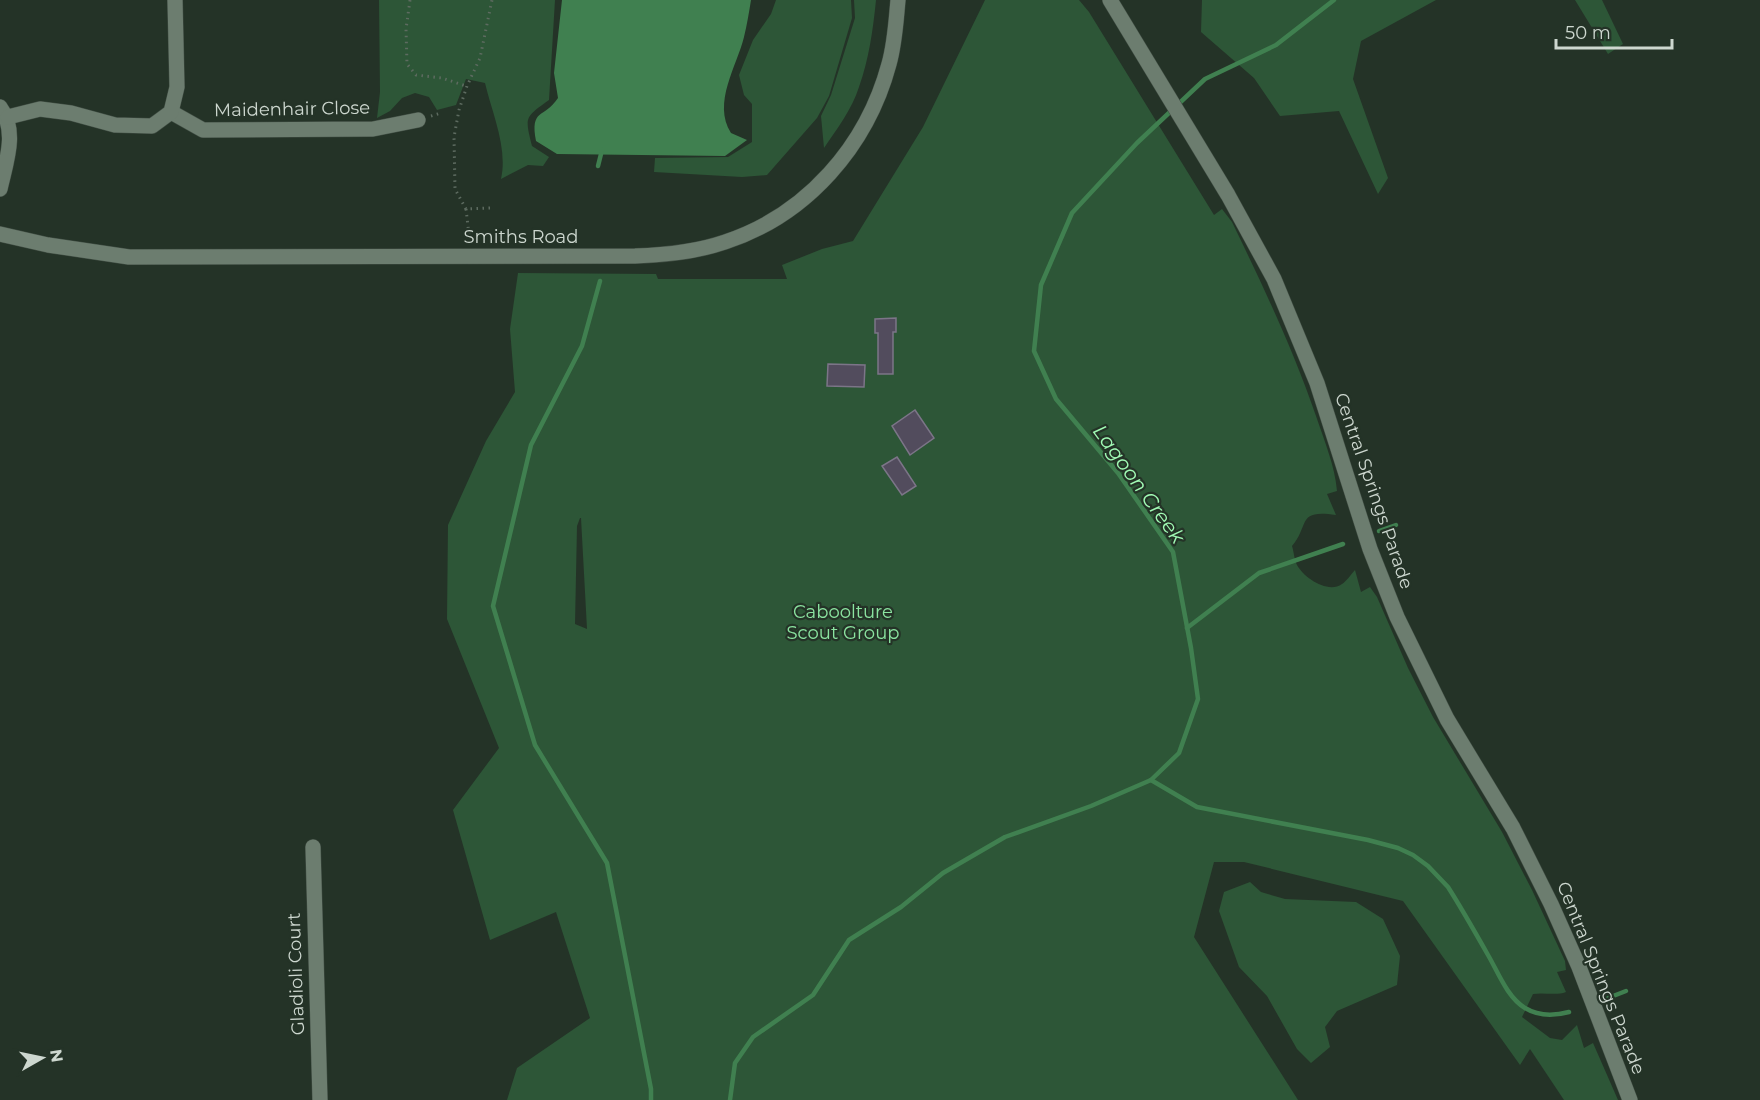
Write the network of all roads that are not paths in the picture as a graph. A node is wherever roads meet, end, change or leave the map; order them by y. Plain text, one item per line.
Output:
1 (175, 0) edge
2 (898, 0) edge
3 (1110, 0) edge
4 (4, 112) edge
5 (171, 112) junction
6 (418, 120) dead end
7 (0, 189) edge
8 (0, 234) edge
9 (313, 847) dead end
10 (320, 1100) edge
11 (1630, 1100) edge

1 - 5 street
2 - 8 street, Smiths Road
3 - 11 street, Central Springs Parade
4 - 5 street
4 - 7 street
5 - 6 street, Maidenhair Close
9 - 10 street, Gladioli Court

